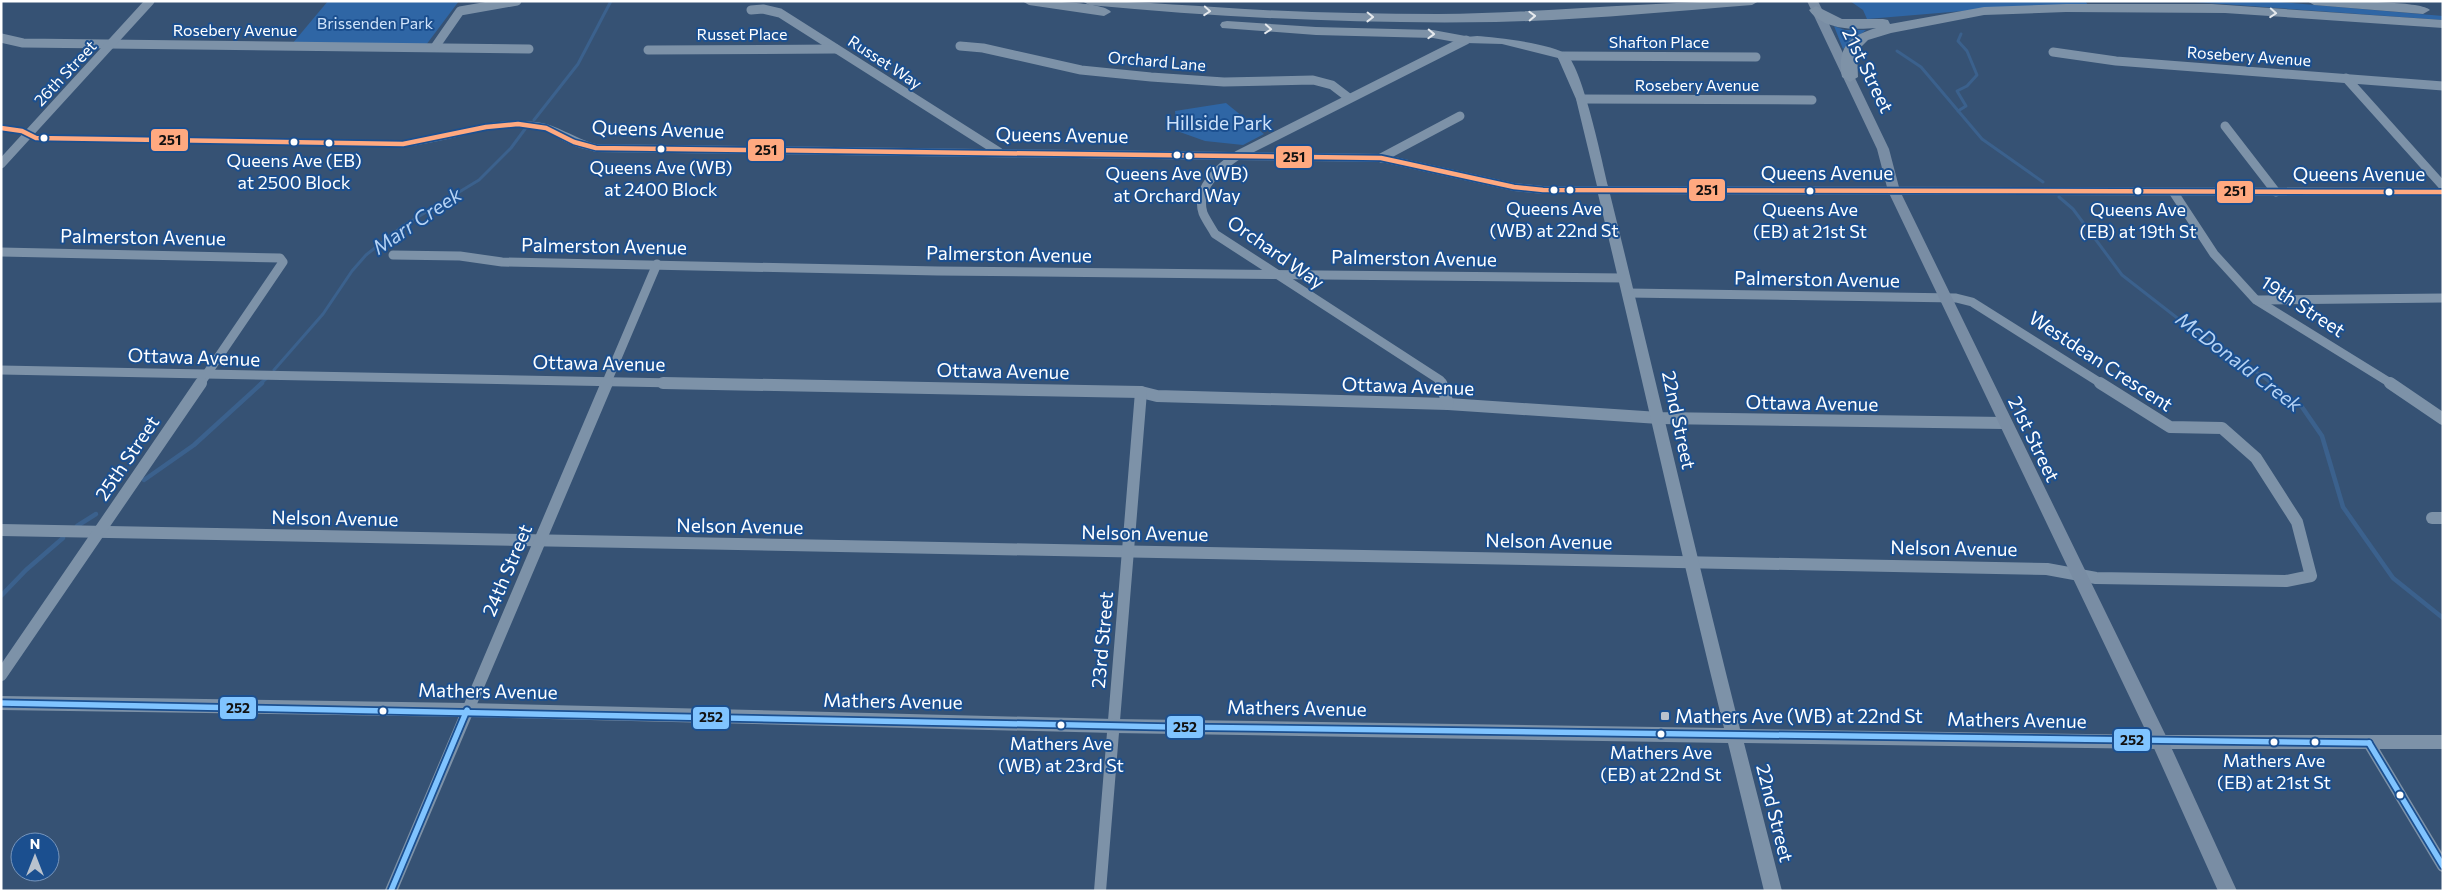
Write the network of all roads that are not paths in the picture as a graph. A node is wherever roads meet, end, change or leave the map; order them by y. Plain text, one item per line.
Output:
1 (150, 1) edge
2 (517, 1) edge
3 (1029, 1) edge
4 (1089, 1) edge
5 (1752, 1) edge
6 (2110, 1) edge
7 (2314, 1) edge
8 (2341, 1) edge
9 (1814, 6) edge
10 (2224, 9) junction
11 (751, 10) dead end
12 (2425, 10) junction
13 (1984, 11) junction
14 (2443, 12) edge
15 (2443, 26) edge
16 (1, 38) edge
17 (1466, 40) junction
18 (112, 44) junction
19 (960, 46) dead end
20 (435, 47) junction
21 (529, 49) dead end
22 (836, 49) junction
23 (648, 50) dead end
24 (2053, 52) dead end
25 (1562, 56) junction
26 (1756, 57) dead end
27 (1850, 77) junction
28 (2346, 78) junction
29 (2443, 86) edge
30 (1349, 98) junction
31 (1581, 99) junction
32 (1812, 100) dead end
33 (1460, 116) dead end
34 (2225, 126) dead end
35 (1, 128) edge
36 (28, 135) junction
37 (999, 152) junction
38 (1238, 155) junction
39 (1381, 158) junction
40 (1, 164) edge
41 (2443, 186) edge
42 (1604, 190) junction
43 (1894, 191) junction
44 (2174, 192) junction
45 (2276, 192) junction
46 (2443, 192) edge
47 (1, 252) edge
48 (393, 255) dead end
49 (283, 262) joint
50 (657, 264) junction
51 (1272, 273) junction
52 (1625, 278) junction
53 (1628, 294) junction
54 (1946, 298) junction
55 (2443, 298) edge
56 (2256, 300) junction
57 (1, 370) edge
58 (206, 374) junction
59 (608, 380) junction
60 (1141, 392) junction
61 (1448, 404) junction
62 (1659, 418) junction
63 (2443, 420) edge
64 (2004, 423) junction
65 (1, 530) edge
66 (98, 532) junction
67 (540, 541) junction
68 (1128, 552) junction
69 (1690, 561) junction
70 (2079, 574) junction
71 (2286, 581) joint
72 (1, 675) edge
73 (1, 703) edge
74 (467, 710) junction
75 (1114, 726) junction
76 (1736, 736) junction
77 (2160, 742) junction
78 (2370, 742) junction
79 (2443, 742) edge
80 (2443, 866) edge
81 (391, 891) edge
82 (1100, 891) edge
83 (1773, 891) edge
84 (2228, 891) edge

1 - 18 street, 26th Street
2 - 20 street
3 -> 17 highway
4 -> 5 highway
6 - 10 highway
7 - 12 highway
8 - 12 highway
9 - 13 highway
9 - 27 main road, 21st Street
10 - 13 highway
10 -> 15 highway
11 - 22 street, Russet Way
12 - 14 highway
13 - 27 highway
16 - 18 street, Rosebery Avenue
17 - 25 street
17 - 30 street, Orchard Way
18 - 20 street, Rosebery Avenue
18 - 36 street, 26th Street
19 - 30 street, Orchard Lane
20 - 21 street, Rosebery Avenue
22 - 23 street, Russet Place
22 - 37 street, Russet Way
24 - 28 street, Rosebery Avenue
25 - 26 street, Shafton Place
25 - 31 street, 22nd Street
27 - 43 main road, 21st Street
28 - 29 street, Rosebery Avenue
28 - 41 street
30 - 38 street, Orchard Way
31 - 32 street, Rosebery Avenue
31 - 42 street, 22nd Street
33 - 39 street, Queens Avenue
34 - 45 street, Queens Avenue
35 - 36 street, Queens Avenue
36 - 37 street, Queens Avenue
36 - 40 street, 26th Street
37 - 38 street, Queens Avenue
38 - 39 street, Queens Avenue
38 - 51 street, Orchard Way
39 - 42 street, Queens Avenue
42 - 43 street, Queens Avenue
42 - 52 street, 22nd Street
43 - 44 street, Queens Avenue
43 - 54 main road, 21st Street
44 - 45 street, Queens Avenue
44 - 56 street, 19th Street
45 - 46 street, Queens Avenue
47 - 49 street, Palmerston Avenue
48 - 50 street, Palmerston Avenue
49 - 58 street, 25th Street
50 - 51 street, Palmerston Avenue
50 - 59 street, 24th Street
51 - 52 street, Palmerston Avenue
51 - 61 street, Orchard Way
52 - 53 street, 22nd Street
53 - 54 street, Palmerston Avenue
53 - 62 street, 22nd Street
54 - 64 main road, 21st Street
54 - 71 street, Westdean Crescent
55 - 56 street
56 - 63 street, 19th Street
57 - 58 street, Ottawa Avenue
58 - 59 street, Ottawa Avenue
58 - 66 street, 25th Street
59 - 60 street, Ottawa Avenue
59 - 67 street, 24th Street
60 - 61 street, Ottawa Avenue
60 - 68 street, 23rd Street
61 - 62 street, Ottawa Avenue
62 - 64 street, Ottawa Avenue
62 - 69 street, 22nd Street
64 - 70 main road, 21st Street
65 - 66 street, Nelson Avenue
66 - 67 street, Nelson Avenue
66 - 72 street, 25th Street
67 - 68 street, Nelson Avenue
67 - 74 street, 24th Street
68 - 69 street, Nelson Avenue
68 - 75 street, 23rd Street
69 - 70 street, Nelson Avenue
69 - 76 street, 22nd Street
70 - 71 street, Nelson Avenue
70 - 77 main road, 21st Street
73 - 74 street, Mathers Avenue
74 - 75 street, Mathers Avenue
74 - 81 street, 24th Street
75 - 76 street, Mathers Avenue
75 - 82 street, 23rd Street
76 - 77 street, Mathers Avenue
76 - 83 street, 22nd Street
77 - 78 street, Mathers Avenue
77 - 84 main road, 21st Street
78 - 79 street, Mathers Avenue
78 - 80 street

